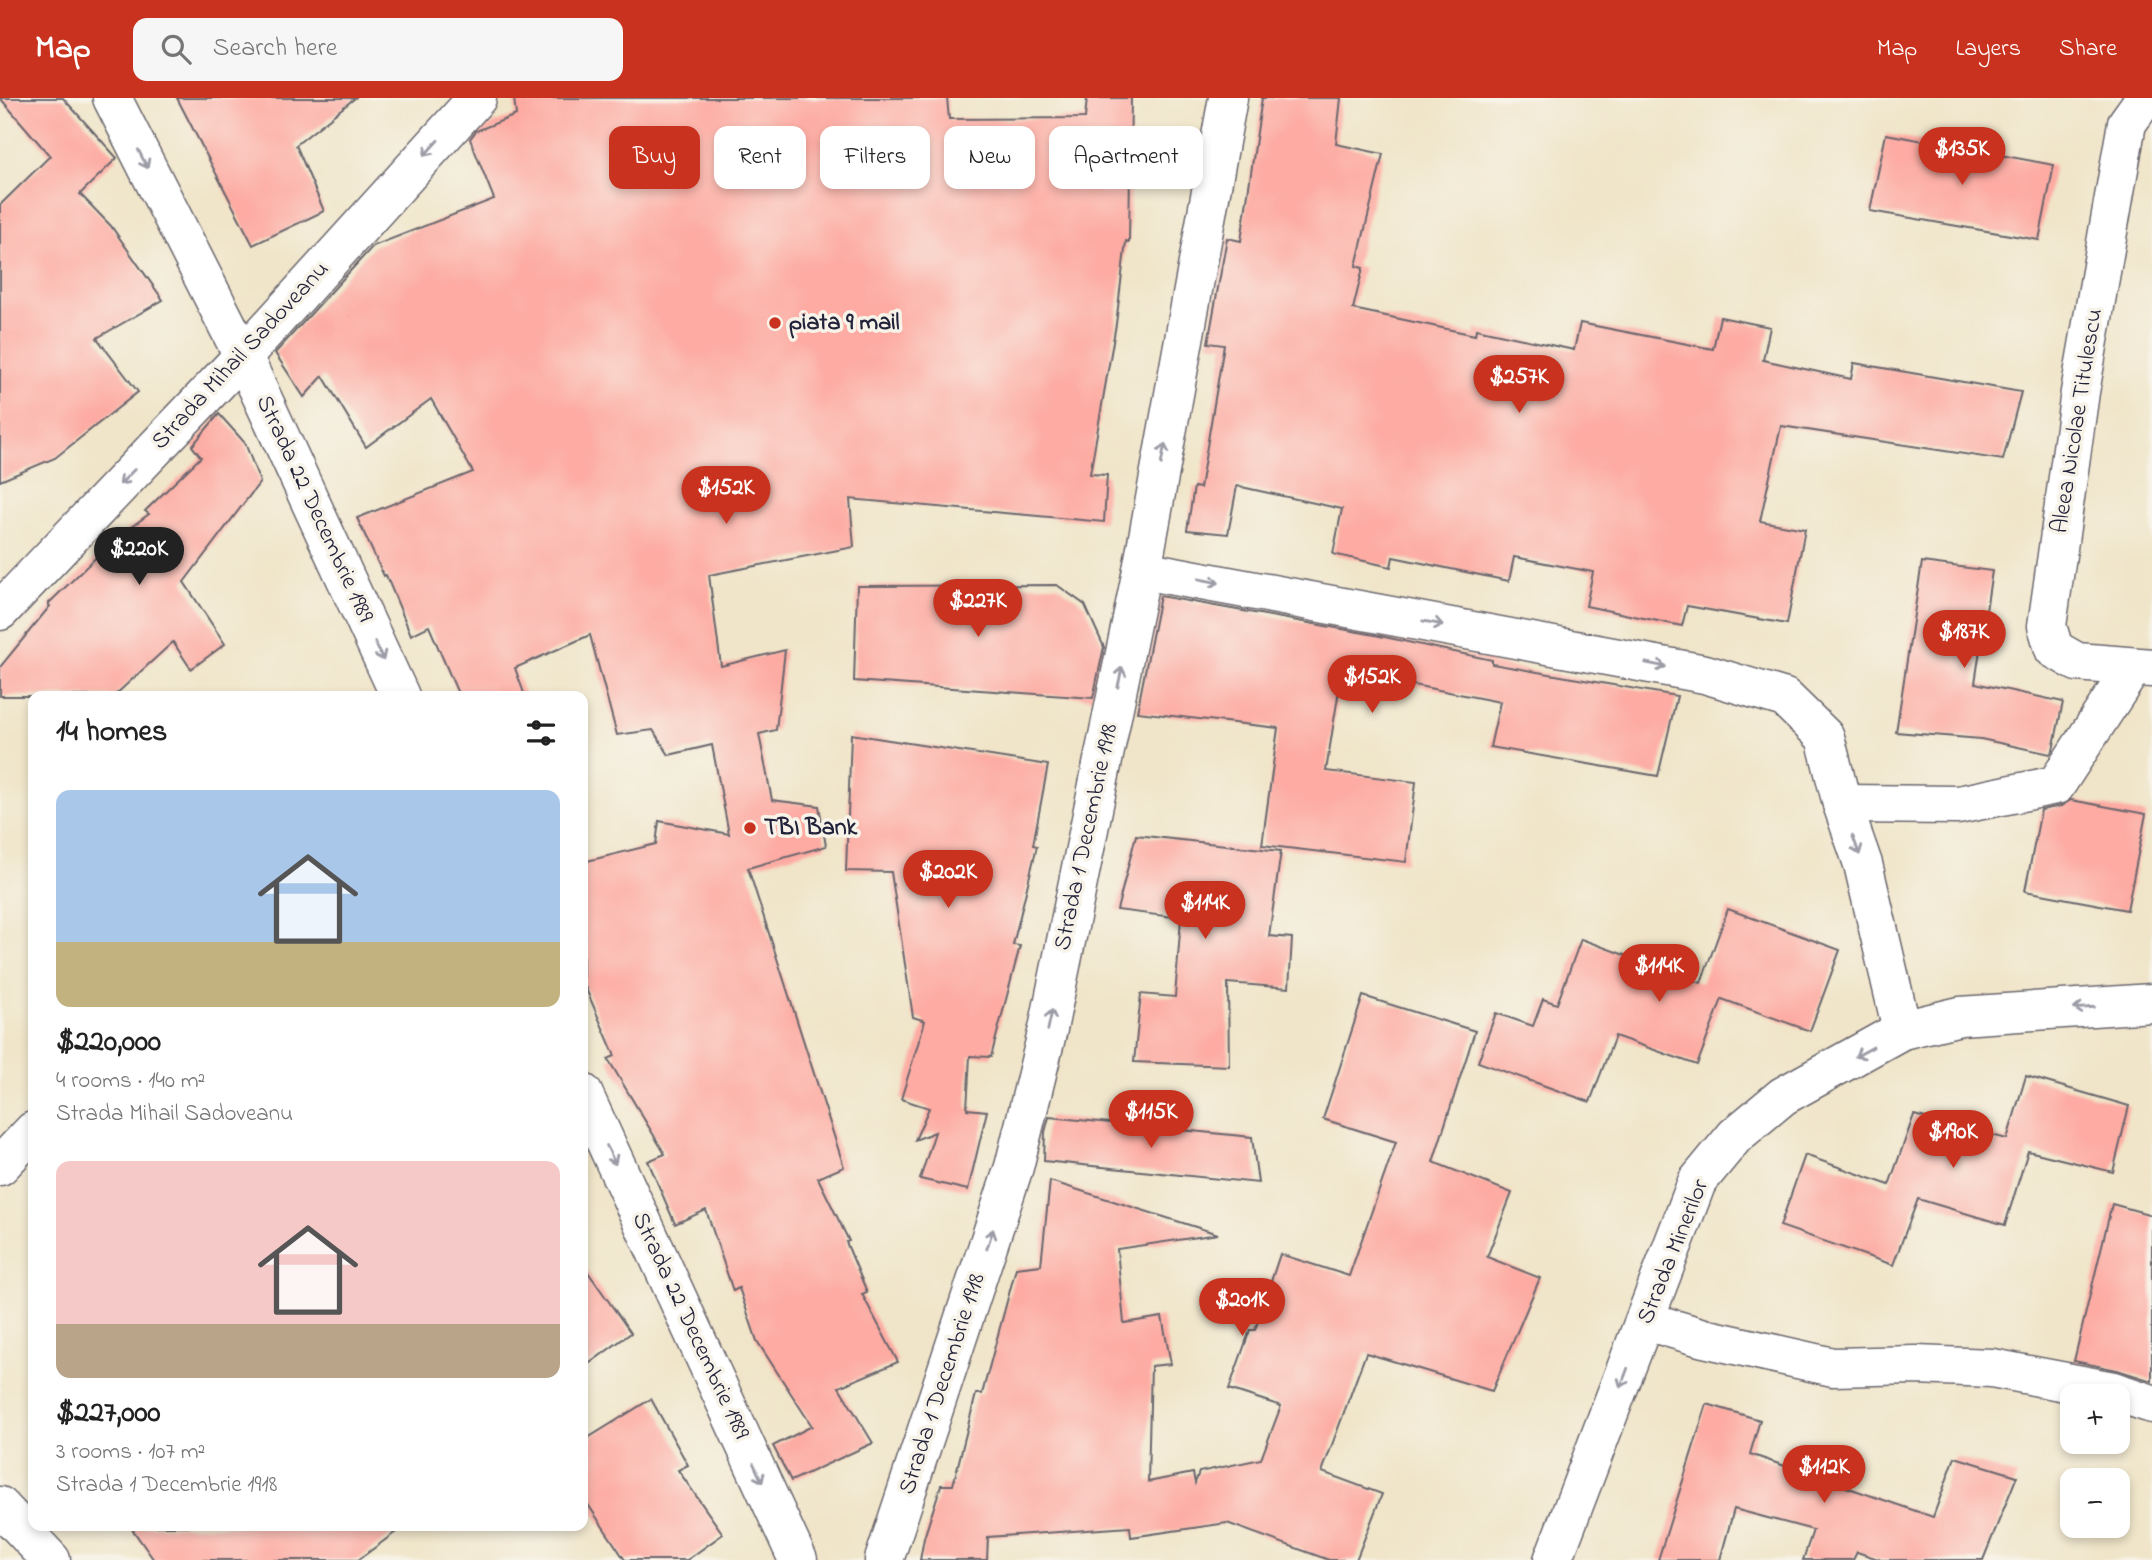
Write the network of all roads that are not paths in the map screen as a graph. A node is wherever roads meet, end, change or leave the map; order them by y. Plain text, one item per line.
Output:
1 (112, 98) edge
2 (477, 98) edge
3 (1228, 98) edge
4 (2145, 98) edge
5 (243, 356) junction
6 (1142, 569) junction
7 (0, 611) edge
8 (2143, 668) edge
9 (398, 691) edge
10 (1842, 804) junction
11 (2152, 1003) edge
12 (1902, 1030) junction
13 (588, 1104) edge
14 (28, 1136) edge
15 (0, 1166) edge
16 (1646, 1321) junction
17 (2152, 1404) edge
18 (0, 1506) edge
19 (51, 1560) edge
20 (798, 1560) edge
21 (884, 1560) edge
22 (1553, 1560) edge

1 -> 5 street, Strada 22 Decembrie 1989
2 -> 5 street, Strada Mihail Sadoveanu
6 -> 3 street, Strada 1 Decembrie 1918
4 - 8 street, Aleea Nicolae Titulescu
5 -> 7 street, Strada Mihail Sadoveanu
5 -> 9 street, Strada 22 Decembrie 1989
6 -> 10 street
21 -> 6 street, Strada 1 Decembrie 1918
8 - 10 street
10 -> 12 street
11 -> 12 street, Strada Minerilor
12 -> 16 street, Strada Minerilor
13 -> 20 street, Strada 22 Decembrie 1989
14 - 15 street
16 - 17 street
16 -> 22 street, Strada Minerilor
18 - 19 street

